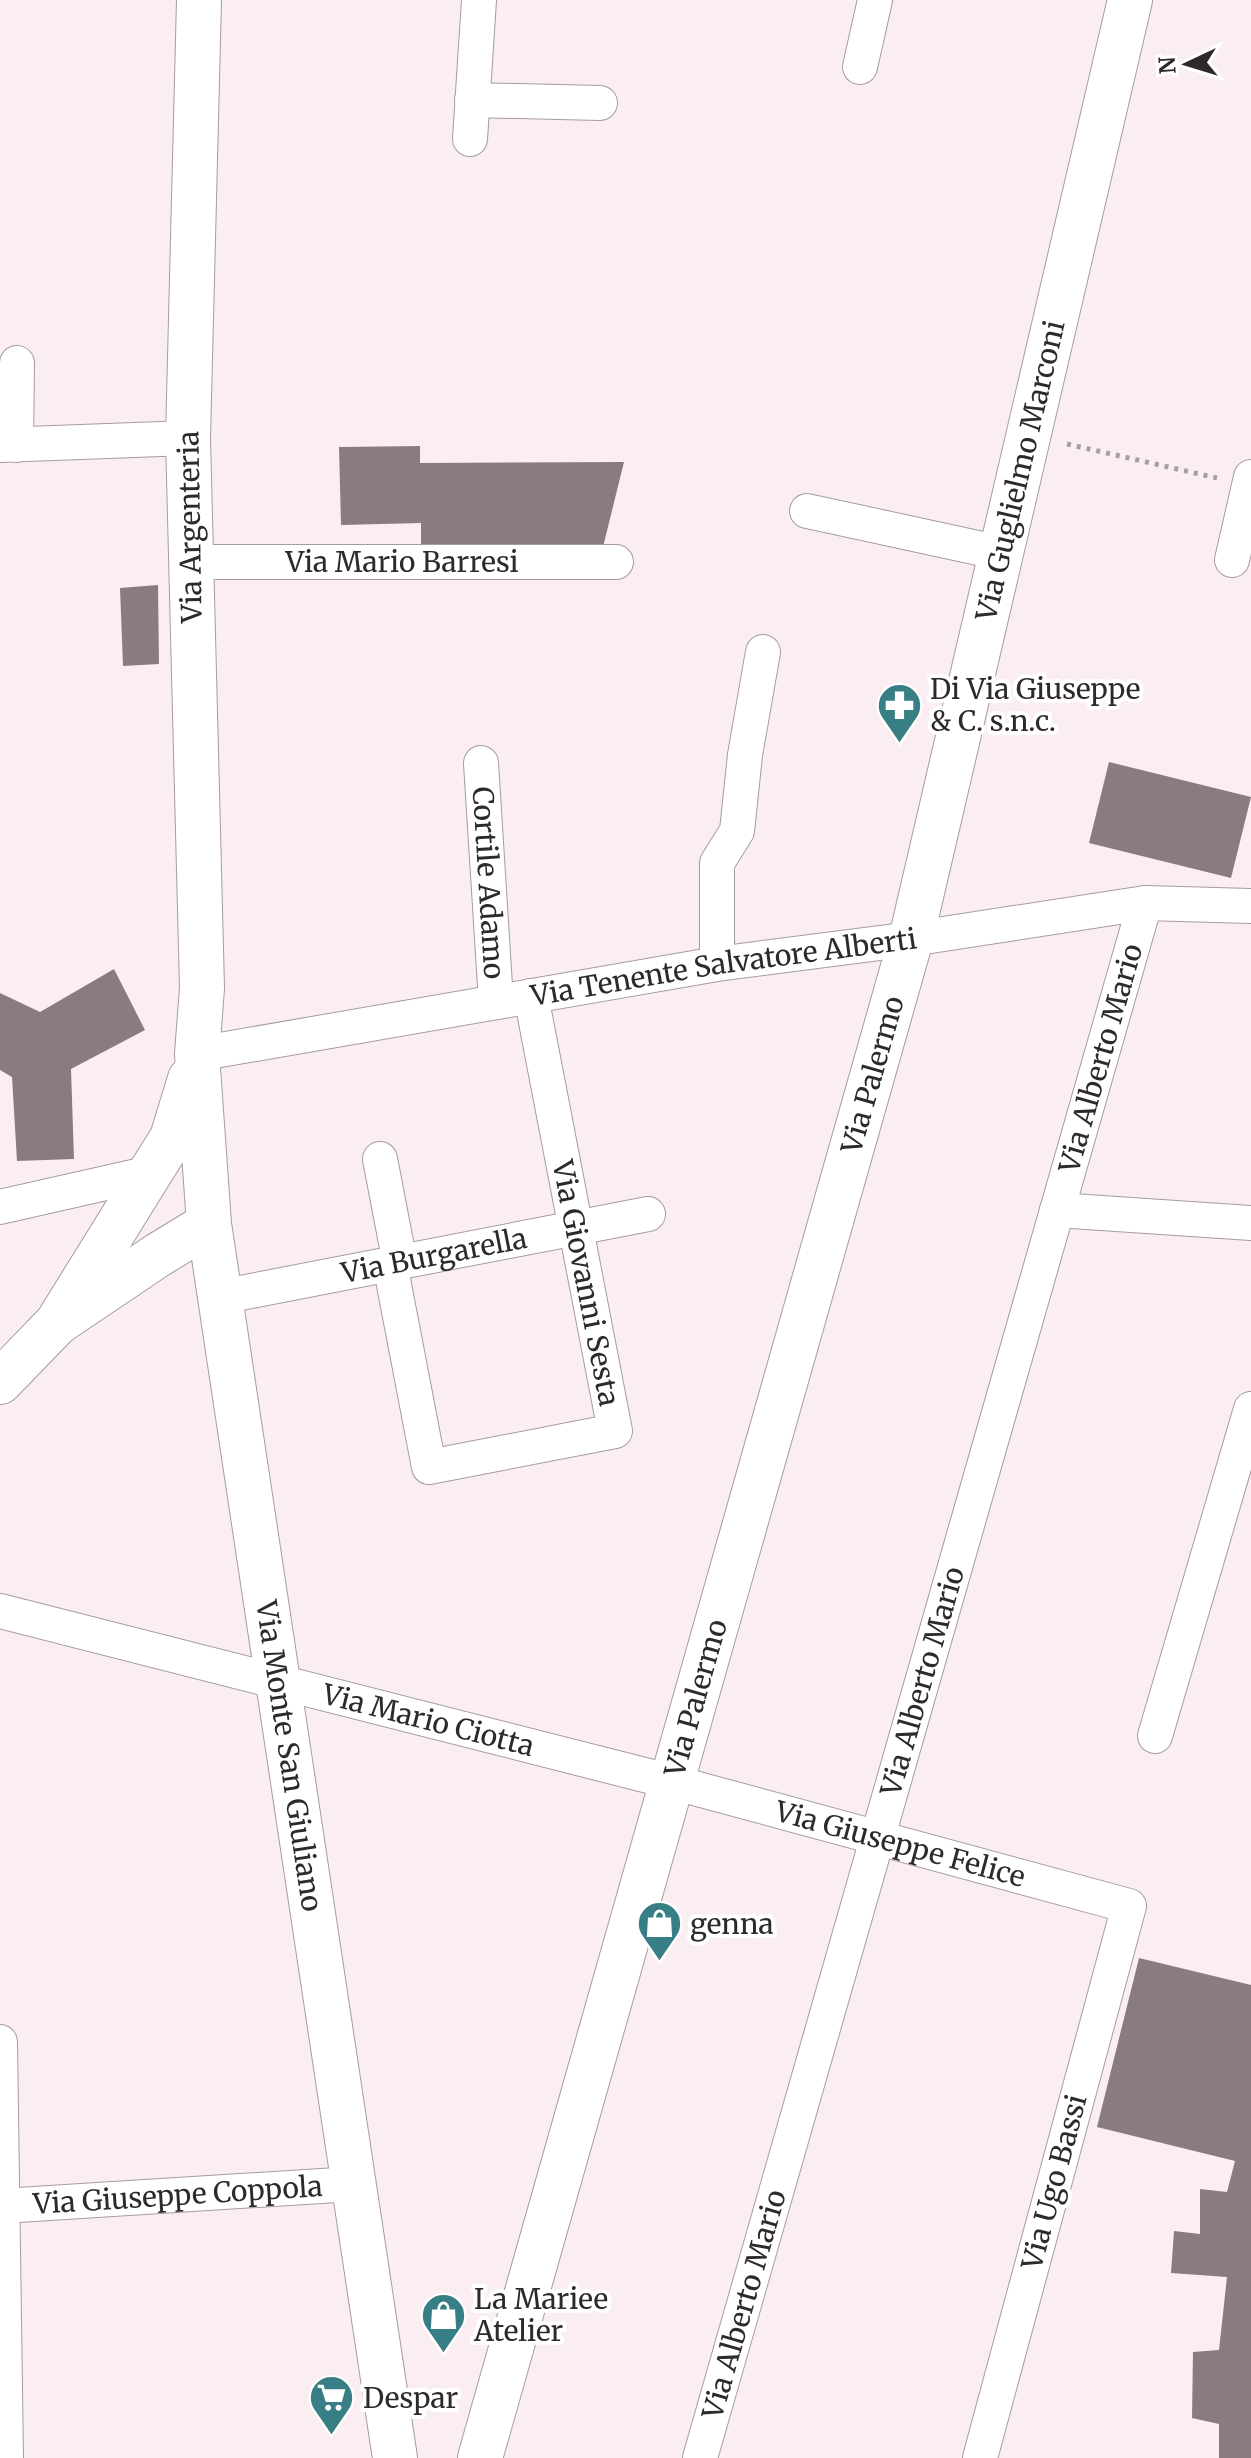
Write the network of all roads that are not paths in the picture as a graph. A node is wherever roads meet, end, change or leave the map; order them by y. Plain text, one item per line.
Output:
1 (199, 0) edge
2 (479, 0) edge
3 (875, 0) edge
4 (1130, 0) edge
5 (860, 67) dead end
6 (472, 100) junction
7 (600, 103) dead end
8 (470, 139) dead end
9 (17, 363) dead end
10 (188, 438) junction
11 (8, 445) edge
12 (1250, 482) edge
13 (807, 511) dead end
14 (1001, 553) junction
15 (1232, 560) dead end
16 (190, 562) junction
17 (616, 562) dead end
18 (763, 652) dead end
19 (481, 763) dead end
20 (1145, 903) junction
21 (1251, 906) edge
22 (911, 939) junction
23 (717, 964) junction
24 (531, 996) junction
25 (496, 1002) junction
26 (197, 1054) junction
27 (380, 1159) dead end
28 (150, 1173) junction
29 (0, 1207) edge
30 (1057, 1210) junction
31 (648, 1214) dead end
32 (1251, 1223) edge
33 (209, 1224) junction
34 (576, 1228) junction
35 (395, 1263) junction
36 (220, 1297) junction
37 (57, 1323) junction
38 (0, 1382) edge
39 (1251, 1409) edge
40 (1245, 1451) edge
41 (0, 1611) edge
42 (278, 1680) junction
43 (1155, 1736) dead end
44 (672, 1782) junction
45 (878, 1838) junction
46 (1129, 1906) joint
47 (0, 2042) edge
48 (353, 2184) junction
49 (2, 2206) junction
50 (6, 2458) edge
51 (395, 2458) edge
52 (480, 2458) edge
53 (700, 2458) edge
54 (980, 2458) edge

1 - 10 main road, Via Argenteria
2 - 6 street
3 - 5 street
4 - 14 main road, Via Guglielmo Marconi
6 - 7 street
6 - 8 street
9 - 11 street
10 - 11 street
10 - 16 main road, Via Argenteria
12 - 15 street
13 - 14 street
14 - 22 main road, Via Guglielmo Marconi
16 - 17 street, Via Mario Barresi
16 - 26 main road, Via Argenteria
18 - 23 street
19 - 25 street, Cortile Adamo
20 - 21 street, Via Tenente Salvatore Alberti
20 - 22 street, Via Tenente Salvatore Alberti
20 - 30 street, Via Alberto Mario
22 - 23 street, Via Tenente Salvatore Alberti
22 - 44 main road, Via Palermo
23 - 24 street, Via Tenente Salvatore Alberti
24 - 25 street, Via Tenente Salvatore Alberti
24 - 34 street, Via Giovanni Sesta
25 - 26 street, Via Tenente Salvatore Alberti
26 - 28 main road
26 - 33 main road, Via Monte San Giuliano
27 - 35 street
28 - 29 street
28 - 37 main road
30 - 32 street
30 - 45 street, Via Alberto Mario
31 - 34 street, Via Burgarella
33 - 36 main road, Via Monte San Giuliano
33 - 37 main road
34 - 35 street, Via Burgarella
34 - 35 street, Via Giovanni Sesta
35 - 36 street, Via Burgarella
36 - 42 main road, Via Monte San Giuliano
37 - 38 main road
39 - 40 street
40 - 43 street
41 - 42 street, Via Mario Ciotta
42 - 44 street, Via Mario Ciotta
42 - 48 main road, Via Monte San Giuliano
44 - 45 street, Via Giuseppe Felice
44 - 52 main road, Via Palermo
45 - 46 street, Via Giuseppe Felice
45 - 53 street, Via Alberto Mario
46 - 54 street, Via Ugo Bassi
47 - 49 street
48 - 49 street, Via Giuseppe Coppola
48 - 51 main road, Via Monte San Giuliano
49 - 50 street

